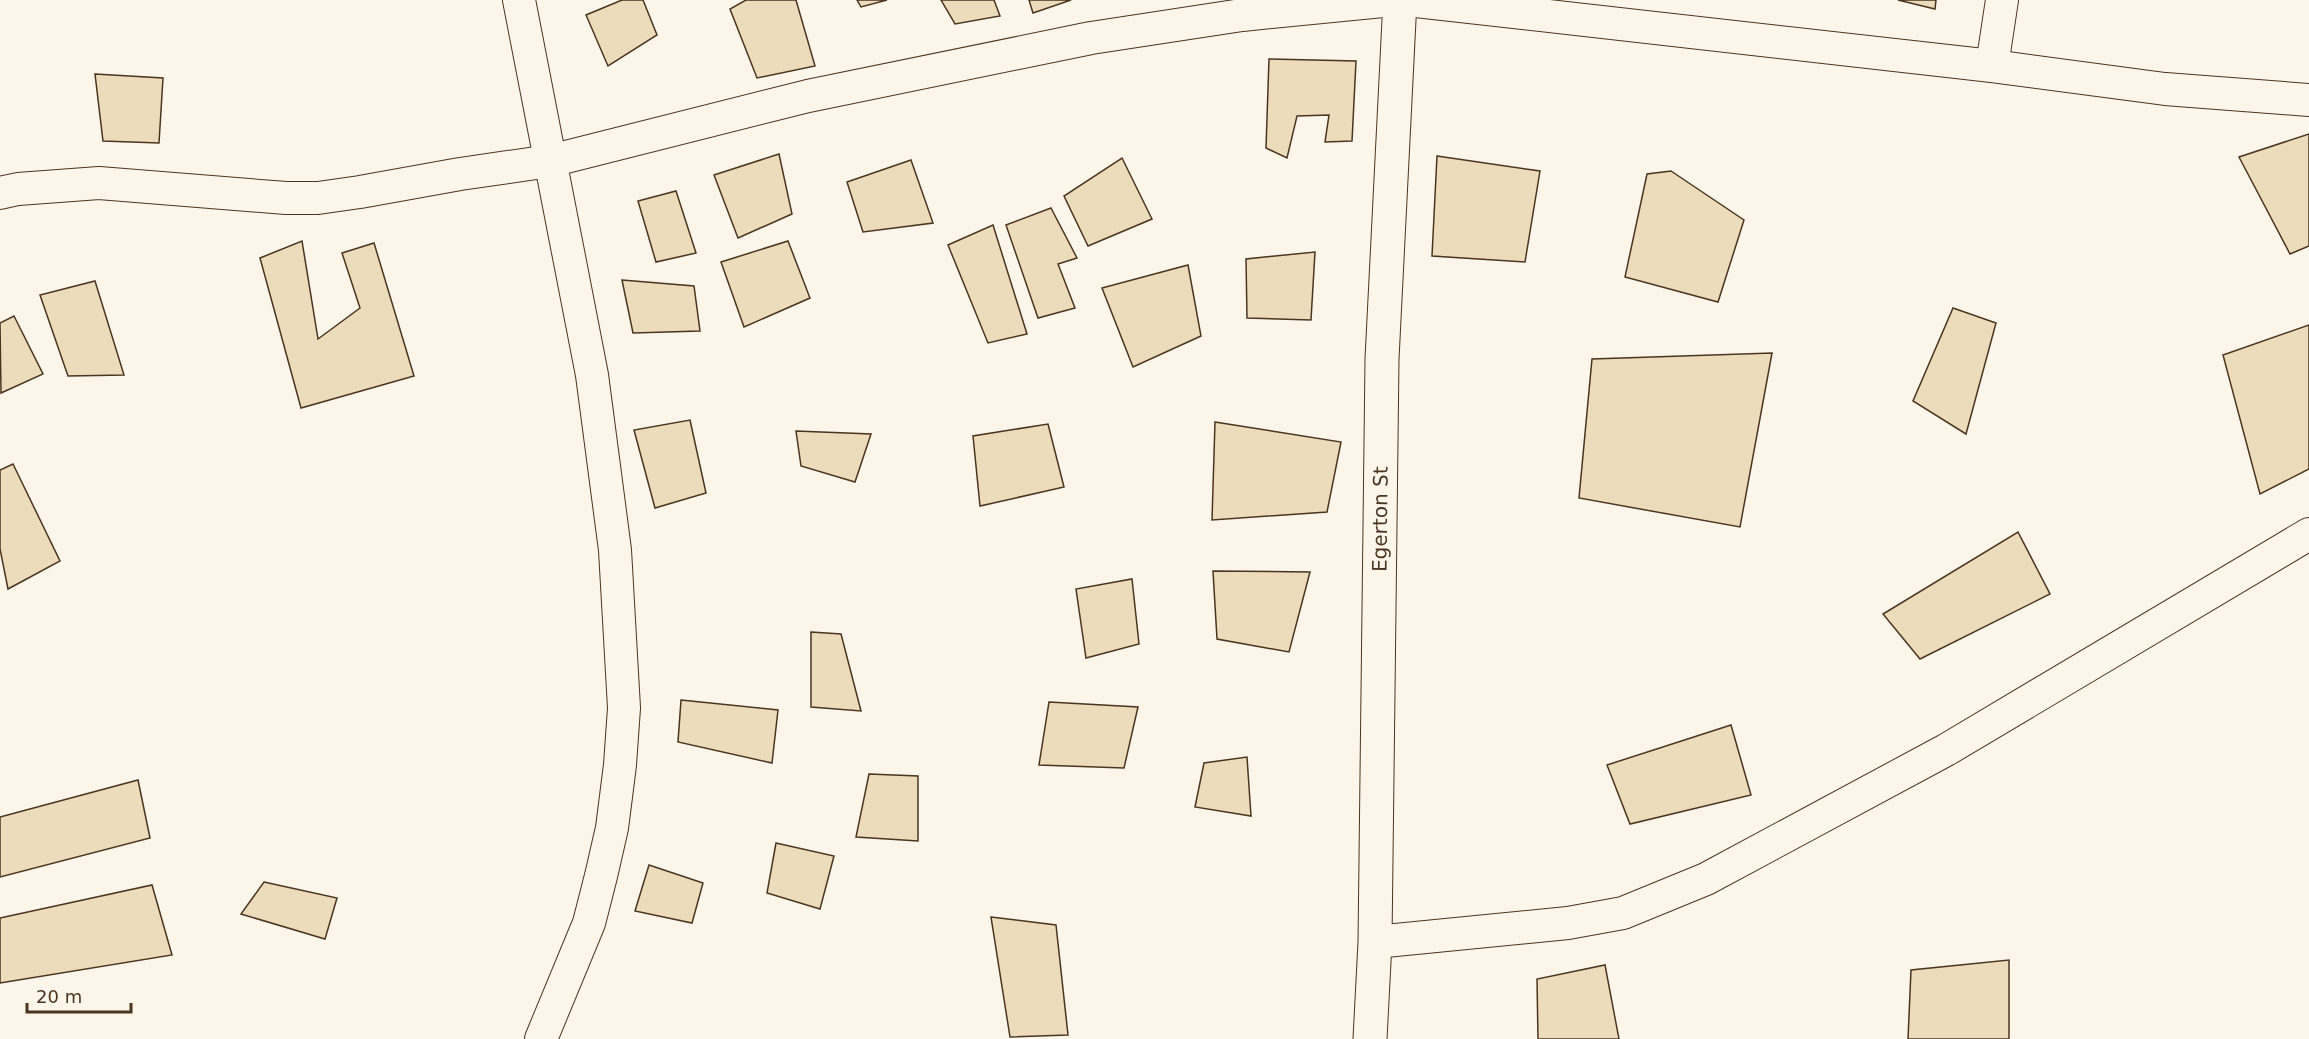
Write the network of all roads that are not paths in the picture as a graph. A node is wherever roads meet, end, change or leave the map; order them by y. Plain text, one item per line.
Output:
1 (519, 0) edge
2 (1393, 0) edge
3 (1400, 0) edge
4 (1407, 0) edge
5 (2002, 0) edge
6 (1992, 66) junction
7 (2309, 100) edge
8 (550, 161) junction
9 (0, 193) edge
10 (2309, 534) edge
11 (1375, 942) junction
12 (541, 1039) edge
13 (1370, 1039) edge

1 - 8 street
2 - 8 street
3 - 11 street, Egerton St
4 - 6 street
5 - 6 street
6 - 7 street
8 - 9 street
8 - 12 street
10 - 11 street
11 - 13 street, Egerton St

